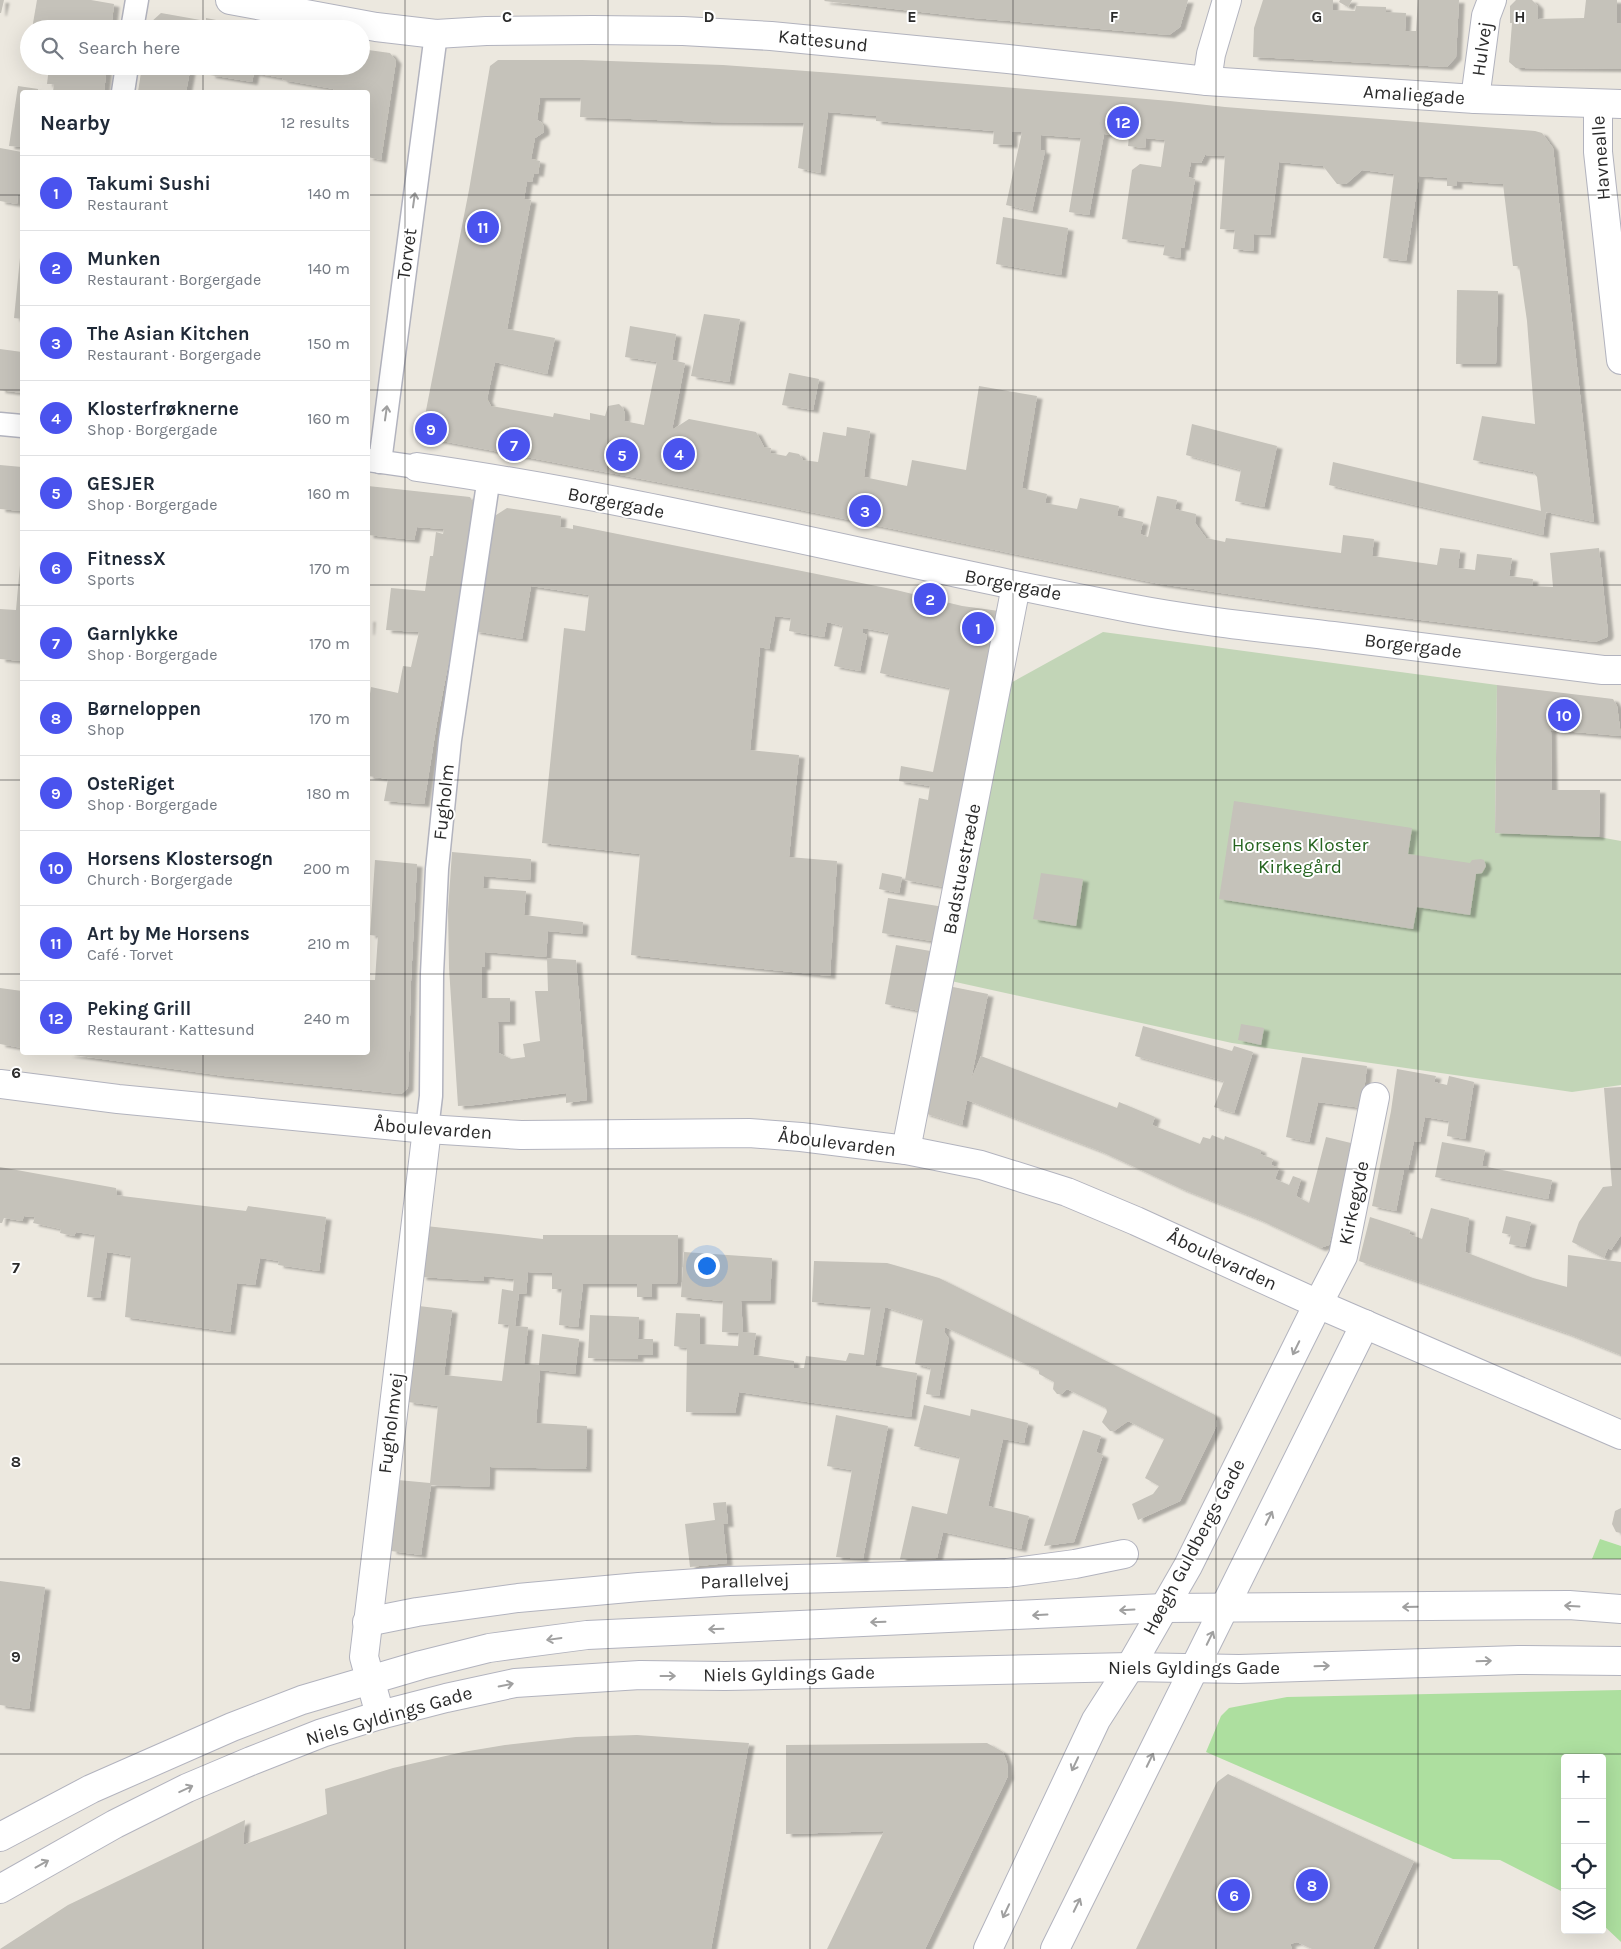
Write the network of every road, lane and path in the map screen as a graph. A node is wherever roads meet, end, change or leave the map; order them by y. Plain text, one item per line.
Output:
1 (137, 0) edge
2 (230, 0) edge
3 (1227, 0) edge
4 (1492, 0) edge
5 (134, 20) edge
6 (338, 20) edge
7 (370, 26) edge
8 (436, 34) junction
9 (126, 75) edge
10 (1207, 81) junction
11 (123, 90) edge
12 (1476, 99) junction
13 (1610, 104) edge
14 (1621, 360) edge
15 (0, 424) edge
16 (20, 426) edge
17 (374, 461) edge
18 (416, 467) joint
19 (489, 477) junction
20 (1016, 586) junction
21 (1621, 670) edge
22 (0, 1084) edge
23 (1375, 1097) dead end
24 (427, 1130) junction
25 (906, 1150) junction
26 (1318, 1304) junction
27 (1365, 1324) junction
28 (1621, 1435) edge
29 (1124, 1554) dead end
30 (1164, 1608) junction
31 (1224, 1608) junction
32 (1621, 1609) edge
33 (367, 1622) junction
34 (1621, 1661) edge
35 (1130, 1667) junction
36 (1196, 1667) junction
37 (369, 1680) junction
38 (380, 1715) junction
39 (0, 1837) edge
40 (0, 1889) edge
41 (988, 1949) edge
42 (1055, 1949) edge

1 - 5 street
2 - 6 street, Kattesund
3 - 10 street
4 - 12 street, Hulvej
7 - 8 street, Kattesund
8 - 10 street, Kattesund
17 -> 8 street, Torvet
9 - 11 street
10 - 12 street, Amaliegade
12 - 13 street, Amaliegade
13 - 14 street, Havnealle
15 - 16 street
17 - 18 street, Borgergade
18 - 19 street, Borgergade
19 - 20 street, Borgergade
19 - 24 street, Fugholm
20 - 21 street, Borgergade
20 - 25 street, Badstuestræde
22 - 24 street, Åboulevarden
23 - 26 street, Kirkegyde
24 - 25 street, Åboulevarden
24 - 33 street, Fugholmvej
25 - 26 street, Åboulevarden
26 - 27 street, Åboulevarden
26 -> 30 street, Høegh Guldbergs Gade
27 - 28 street, Åboulevarden
31 -> 27 street
29 - 33 street, Parallelvej
30 - 31 street, Niels Gyldings Gade
30 - 35 street, Høegh Guldbergs Gade
30 -> 37 street, Niels Gyldings Gade
32 -> 31 street, Niels Gyldings Gade
36 -> 31 street
33 - 37 street, Fugholmvej
36 -> 34 street, Niels Gyldings Gade
35 - 36 street, Niels Gyldings Gade
38 -> 35 street, Niels Gyldings Gade
35 -> 41 street, Høegh Guldbergs Gade
42 -> 36 street
37 - 38 street, Fugholmvej
37 - 39 street, Niels Gyldings Gade
40 -> 38 street, Niels Gyldings Gade

